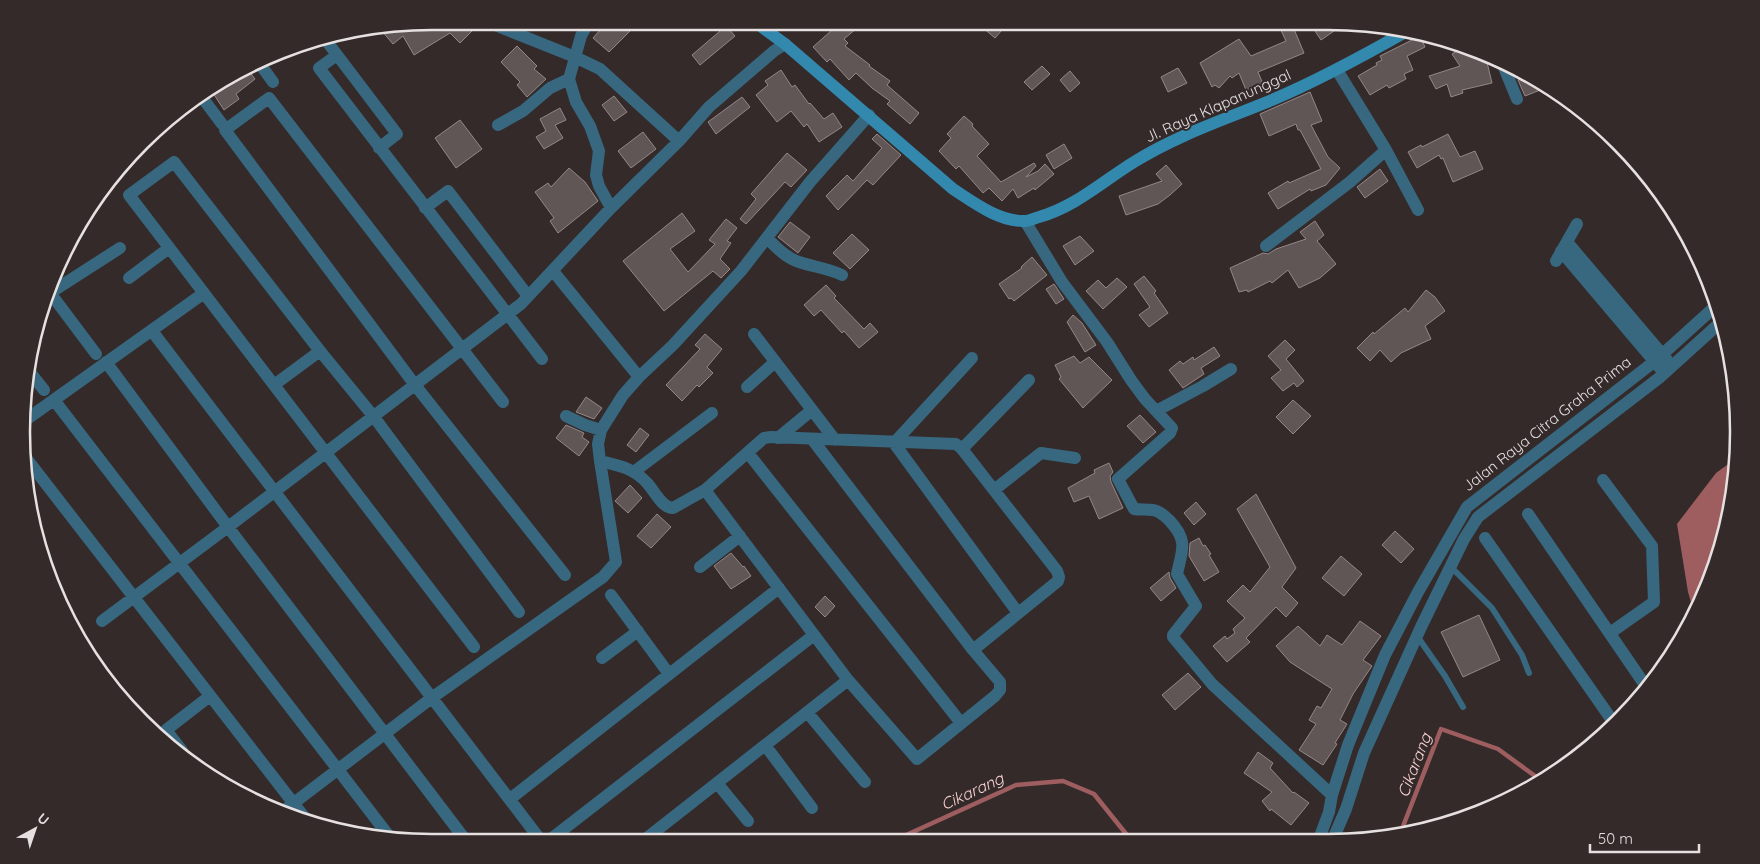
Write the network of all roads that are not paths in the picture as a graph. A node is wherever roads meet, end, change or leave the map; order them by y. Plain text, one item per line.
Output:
1 (508, 30) edge
2 (584, 30) edge
3 (766, 30) edge
4 (1398, 36) edge
5 (329, 44) edge
6 (785, 44) junction
7 (337, 55) junction
8 (575, 57) junction
9 (262, 68) edge
10 (1338, 70) junction
11 (1505, 71) edge
12 (569, 79) junction
13 (272, 82) dead end
14 (1517, 100) dead end
15 (205, 101) edge
16 (868, 115) junction
17 (222, 124) dead end
18 (498, 126) dead end
19 (679, 141) junction
20 (379, 148) junction
21 (1386, 150) junction
22 (425, 208) junction
23 (611, 208) junction
24 (1418, 210) dead end
25 (1025, 221) junction
26 (1577, 224) dead end
27 (767, 238) junction
28 (1266, 246) dead end
29 (120, 248) dead end
30 (169, 248) junction
31 (553, 271) junction
32 (842, 275) dead end
33 (129, 278) dead end
34 (58, 286) edge
35 (204, 293) junction
36 (528, 296) junction
37 (53, 297) edge
38 (1711, 310) edge
39 (507, 315) junction
40 (1716, 327) edge
41 (152, 331) junction
42 (754, 334) dead end
43 (461, 350) junction
44 (320, 351) junction
45 (101, 358) junction
46 (972, 358) dead end
47 (1659, 358) junction
48 (542, 359) dead end
49 (776, 362) junction
50 (1231, 369) dead end
51 (1669, 370) junction
52 (639, 377) junction
53 (33, 378) edge
54 (1029, 380) dead end
55 (415, 384) junction
56 (274, 385) junction
57 (747, 387) dead end
58 (44, 390) dead end
59 (54, 400) junction
60 (503, 402) dead end
61 (812, 410) junction
62 (1156, 411) junction
63 (712, 413) dead end
64 (31, 416) edge
65 (566, 416) dead end
66 (374, 417) junction
67 (601, 430) junction
68 (778, 438) junction
69 (812, 439) junction
70 (836, 440) junction
71 (894, 443) junction
72 (962, 449) junction
73 (325, 452) junction
74 (748, 453) junction
75 (1076, 458) dead end
76 (600, 461) junction
77 (32, 465) edge
78 (635, 472) junction
79 (1603, 480) dead end
80 (705, 490) junction
81 (994, 490) junction
82 (274, 491) junction
83 (1528, 514) dead end
84 (228, 527) junction
85 (740, 536) junction
86 (1485, 538) dead end
87 (178, 563) junction
88 (700, 567) dead end
89 (1451, 567) junction
90 (565, 575) dead end
91 (779, 588) junction
92 (1418, 592) junction
93 (611, 595) dead end
94 (133, 598) junction
95 (1435, 600) junction
96 (519, 612) dead end
97 (1018, 613) junction
98 (102, 621) dead end
99 (638, 631) junction
100 (1610, 634) junction
101 (814, 635) junction
102 (1417, 636) junction
103 (474, 647) dead end
104 (973, 650) junction
105 (602, 658) dead end
106 (1529, 673) dead end
107 (669, 674) junction
108 (848, 680) junction
109 (1643, 682) edge
110 (210, 696) junction
111 (433, 697) junction
112 (1463, 707) dead end
113 (807, 712) junction
114 (1610, 718) edge
115 (962, 723) junction
116 (385, 734) junction
117 (173, 739) edge
118 (765, 746) junction
119 (338, 769) junction
120 (865, 782) dead end
121 (717, 783) junction
122 (1332, 795) junction
123 (510, 799) junction
124 (294, 803) junction
125 (288, 807) edge
126 (812, 808) dead end
127 (301, 812) edge
128 (748, 821) dead end
129 (385, 831) edge
130 (461, 834) edge
131 (536, 834) edge
132 (557, 834) edge
133 (652, 834) edge
134 (1321, 834) edge
135 (1335, 834) edge

1 - 8 street
2 - 8 street
3 - 6 street, Jl. Raya Klapanunggal
4 - 10 street, Jl. Raya Klapanunggal
5 - 7 street
6 - 16 street, Jl. Raya Klapanunggal
6 - 19 street
7 - 20 street
7 - 20 street
8 - 12 street
8 - 19 street
9 - 13 street
10 - 21 street
10 - 25 street, Jl. Raya Klapanunggal
11 - 14 street
12 - 18 street
12 - 23 street
15 - 17 street
16 - 25 street, Jl. Raya Klapanunggal
16 - 27 street
19 - 23 street
20 - 22 street
21 - 24 street
21 - 28 street
22 - 36 street
22 - 39 street
23 - 31 street
25 - 62 street
26 - 47 street
27 - 32 street
27 - 52 street
29 - 34 street
30 - 33 street
30 - 35 street
30 - 44 street
31 - 36 street
31 - 52 street
35 - 41 street
35 - 56 street
36 - 39 street
37 - 45 street
38 - 47 street, Jalan Raya Citra Graha Prima
39 - 43 street
39 - 48 street
40 - 51 street, Jalan Raya Citra Graha Prima
41 - 45 street
41 - 82 street
42 - 49 street
43 - 55 street
43 - 55 street
43 - 60 street
44 - 56 street
44 - 66 street
45 - 59 street
45 - 84 street
46 - 71 street
47 - 51 street
47 - 92 street, Jalan Raya Citra Graha Prima
49 - 57 street
49 - 61 street
50 - 62 street
51 - 89 street, Jalan Raya Citra Graha Prima
52 - 67 street
53 - 58 street
54 - 72 street
55 - 66 street
55 - 90 street
56 - 73 street
59 - 64 street
59 - 87 street
61 - 68 street
61 - 70 street
62 - 122 street
63 - 78 street
65 - 67 street
66 - 73 street
66 - 96 street
67 - 76 street
68 - 69 street
68 - 74 street
69 - 70 street
69 - 104 street
70 - 71 street
71 - 72 street
71 - 97 street
72 - 81 street
73 - 82 street
73 - 103 street
74 - 80 street
74 - 115 street
75 - 81 street
76 - 78 street
76 - 111 street
77 - 94 street
78 - 80 street
79 - 100 street
80 - 85 street
81 - 97 street
82 - 84 street
82 - 111 street
83 - 100 street
84 - 87 street
84 - 116 street
85 - 88 street
85 - 91 street
86 - 114 street
87 - 94 street
87 - 119 street
89 - 95 street, Jalan Raya Citra Graha Prima
89 - 106 lane
91 - 101 street
91 - 107 street
92 - 95 street
92 - 122 street, Jalan Raya Citra Graha Prima
93 - 99 street
94 - 98 street
94 - 110 street
95 - 102 street, Jalan Raya Citra Graha Prima
97 - 104 street
99 - 105 street
99 - 107 street
100 - 109 street
101 - 108 street
101 - 132 street
102 - 112 lane
102 - 135 street, Jalan Raya Citra Graha Prima
104 - 115 street
107 - 123 street
108 - 113 street
108 - 115 street
110 - 117 street
110 - 124 street
111 - 116 street
111 - 123 street
113 - 118 street
113 - 120 street
116 - 119 street
116 - 130 street
118 - 121 street
118 - 126 street
119 - 124 street
119 - 129 street
121 - 128 street
121 - 133 street
122 - 134 street, Jalan Raya Citra Graha Prima
123 - 131 street
124 - 125 street
124 - 127 street

